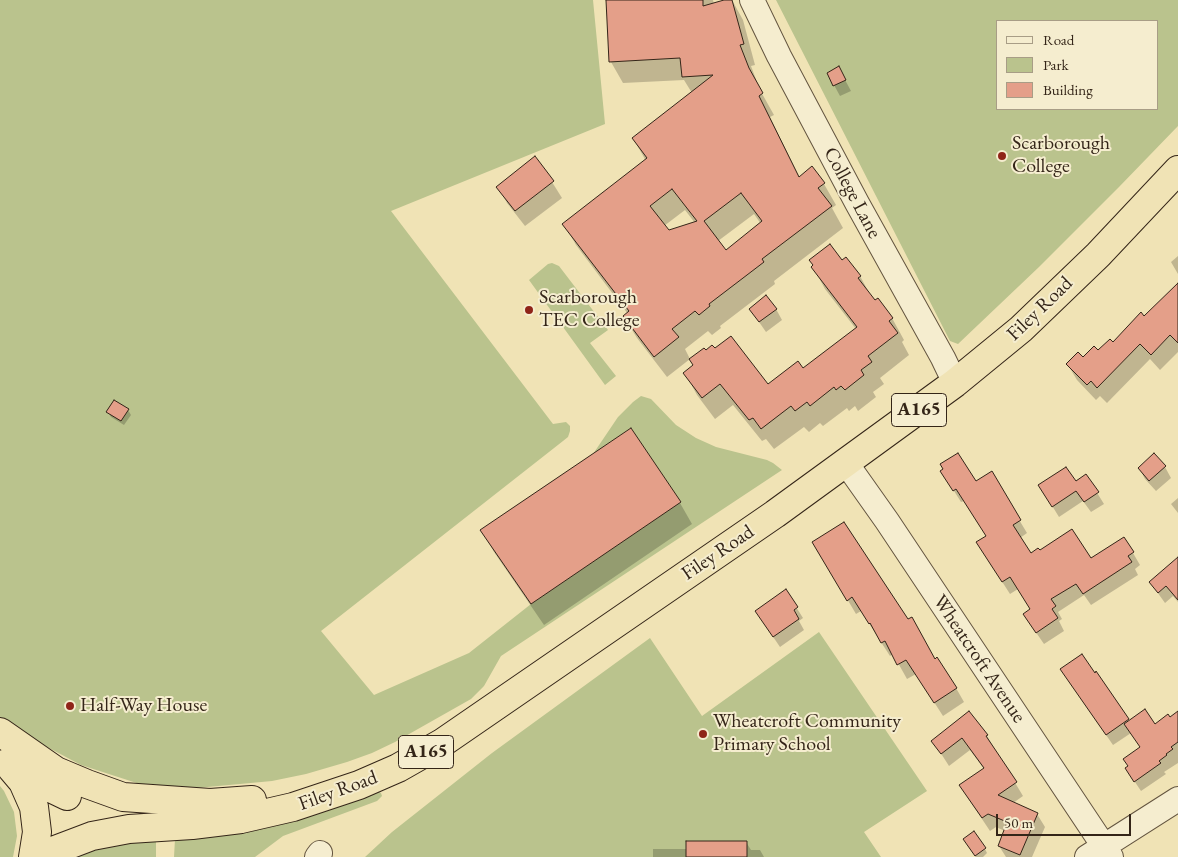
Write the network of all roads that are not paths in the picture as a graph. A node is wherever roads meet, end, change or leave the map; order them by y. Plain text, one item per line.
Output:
1 (752, 0) edge
2 (1178, 170) edge
3 (955, 383) junction
4 (846, 463) junction
5 (630, 612) junction
6 (0, 732) edge
7 (4, 761) edge
8 (1178, 799) edge
9 (192, 824) junction
10 (1101, 853) edge
11 (33, 857) edge
12 (48, 857) edge

1 - 3 street, College Lane
2 - 3 highway, Filey Road / A165
3 - 4 highway, Filey Road / A165
4 - 5 highway, Filey Road / A165
4 - 10 street, Wheatcroft Avenue
5 - 6 highway
5 - 9 highway, Filey Road / A165
7 - 9 highway, Filey Road / A165
7 - 11 highway, Filey Road / A165
8 - 10 street
9 - 12 highway, Filey Road / A165

